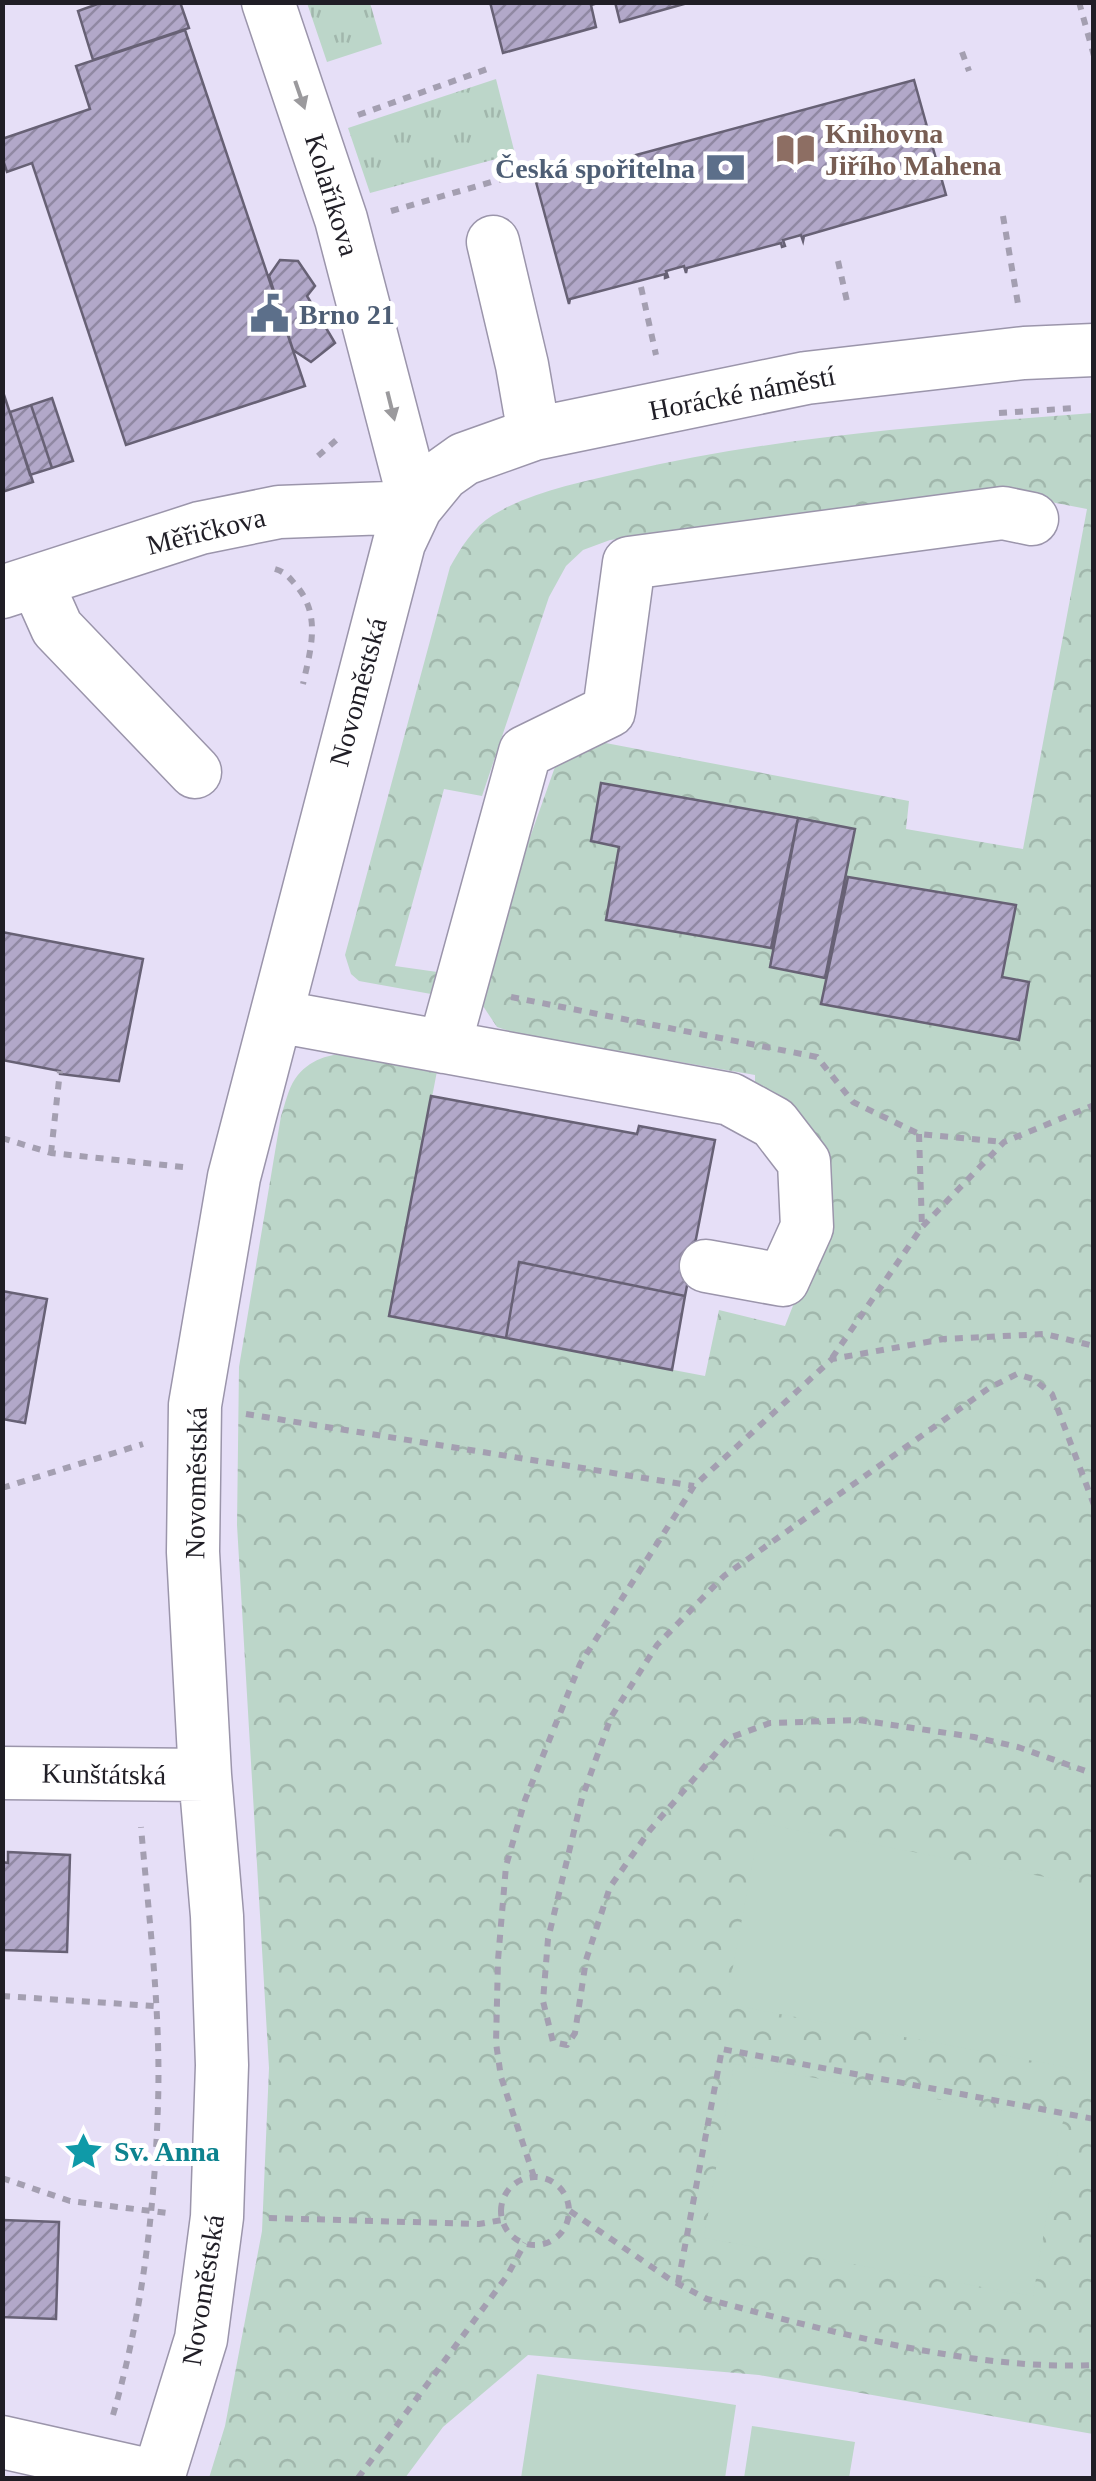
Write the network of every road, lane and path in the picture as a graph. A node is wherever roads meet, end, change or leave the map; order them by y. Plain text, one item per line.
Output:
1 (268, 2) edge
2 (1080, 2) edge
3 (962, 52) dead end
4 (1094, 56) edge
5 (493, 68) dead end
6 (968, 71) dead end
7 (356, 116) dead end
8 (519, 174) dead end
9 (1004, 216) dead end
10 (372, 217) dead end
11 (492, 242) dead end
12 (838, 261) dead end
13 (641, 288) dead end
14 (848, 306) dead end
15 (1019, 312) dead end
16 (1094, 350) edge
17 (657, 356) dead end
18 (1094, 407) edge
19 (983, 414) dead end
20 (534, 434) junction
21 (416, 506) junction
22 (1032, 519) dead end
23 (270, 568) dead end
24 (20, 587) edge
25 (302, 692) dead end
26 (195, 772) dead end
27 (276, 1016) junction
28 (444, 1047) junction
29 (60, 1071) dead end
30 (1094, 1105) edge
31 (919, 1134) dead end
32 (2, 1138) edge
33 (186, 1149) dead end
34 (50, 1153) junction
35 (182, 1167) junction
36 (234, 1177) junction
37 (179, 1186) dead end
38 (922, 1227) junction
39 (706, 1266) dead end
40 (1094, 1346) edge
41 (832, 1359) junction
42 (195, 1405) junction
43 (149, 1443) dead end
44 (694, 1486) junction
45 (2, 1488) edge
46 (1094, 1504) edge
47 (2, 1772) edge
48 (1094, 1774) edge
49 (205, 1775) junction
50 (136, 1776) junction
51 (2, 1996) edge
52 (154, 2006) junction
53 (1094, 2119) edge
54 (534, 2177) junction
55 (570, 2211) junction
56 (526, 2243) junction
57 (678, 2283) junction
58 (1094, 2365) edge
59 (2, 2442) edge
60 (101, 2462) junction
61 (158, 2478) edge
62 (358, 2478) edge

1 -> 21 street, Kolaříkova
2 - 4 path
3 - 6 path
5 - 7 path
8 - 10 path
9 - 15 path
11 - 20 street
12 - 14 path
13 - 17 path
16 - 20 street, Horácké náměstí
18 - 19 path
20 - 21 street, Horácké náměstí
21 - 24 street, Měřičkova
21 - 27 street, Novoměstská
22 - 28 street
23 - 25 path
24 - 26 street
27 - 28 street
27 - 36 street, Novoměstská
28 - 39 street
29 - 34 path
30 - 38 path
31 - 38 path
32 - 34 path
33 - 35 path
34 - 35 path
35 - 36 path
35 - 37 path
36 - 42 street, Novoměstská
38 - 41 path
40 - 41 path
41 - 44 path
42 - 44 path
42 - 49 street, Novoměstská
43 - 45 path
44 - 54 path
46 - 48 path
47 - 50 street, Kunštátská
49 - 50 street, Kunštátská
49 - 61 street, Novoměstská
50 - 52 path
51 - 52 path
52 - 60 path
53 - 57 path
54 - 55 path
54 - 56 path
55 - 56 path
55 - 57 path
56 - 62 path
57 - 58 path
59 - 60 street
60 - 61 street

